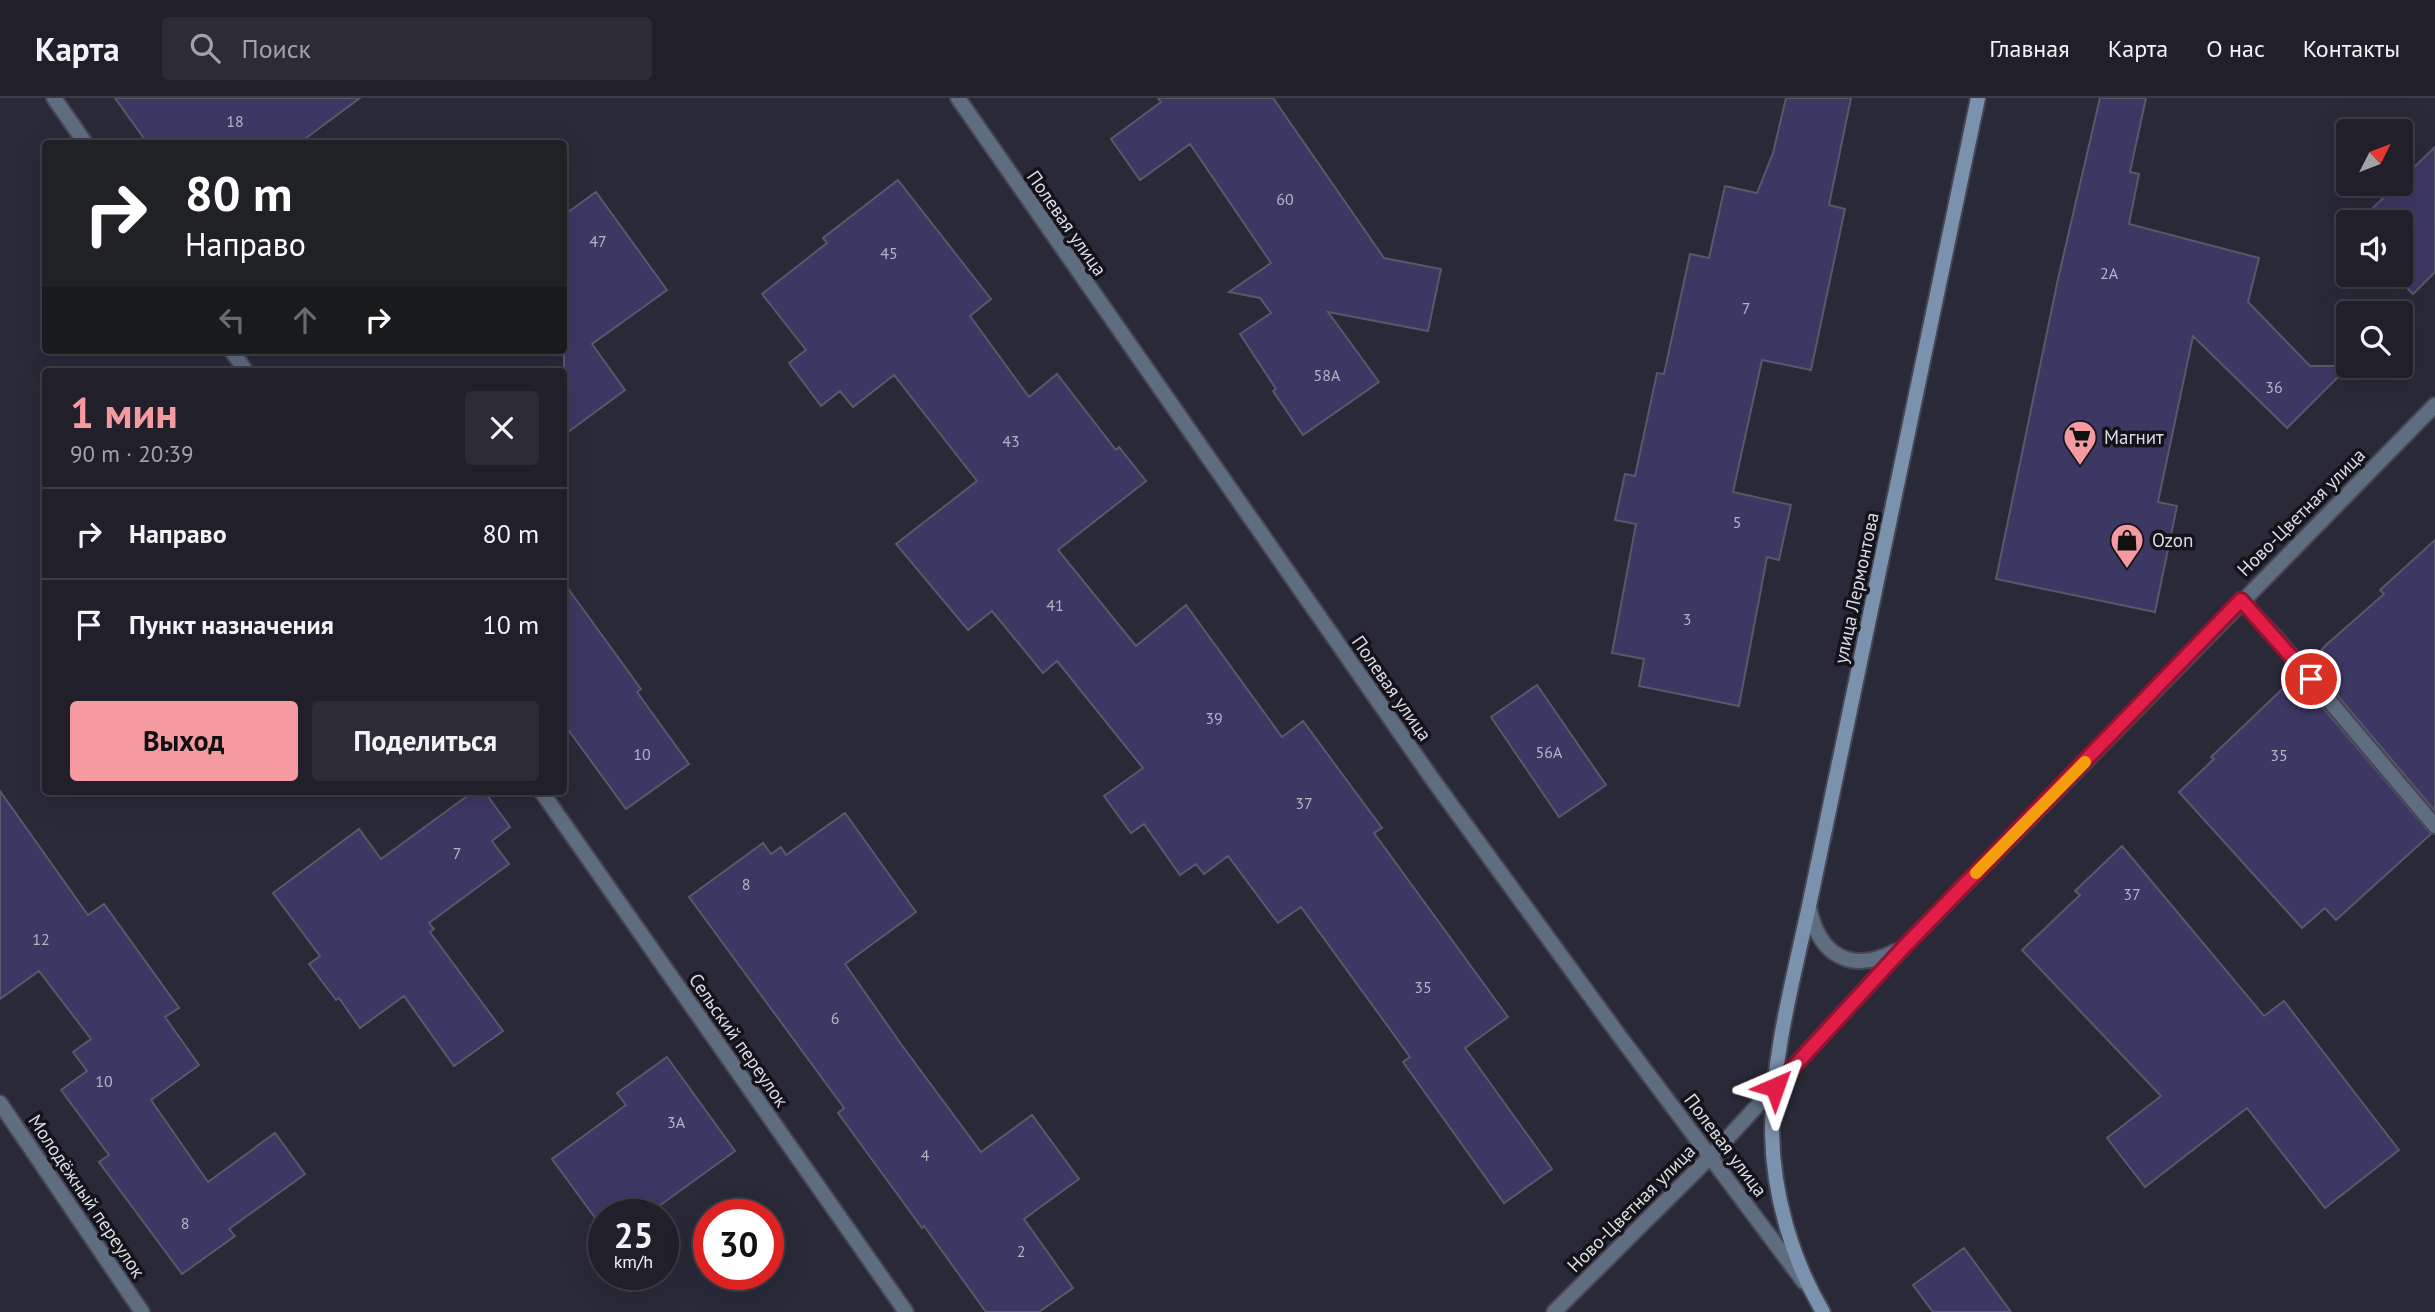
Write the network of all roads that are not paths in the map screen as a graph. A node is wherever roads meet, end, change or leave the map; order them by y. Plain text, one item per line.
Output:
1 (54, 98) edge
2 (958, 98) edge
3 (1978, 98) edge
4 (83, 140) edge
5 (2435, 405) edge
6 (2241, 600) junction
7 (544, 795) edge
8 (2435, 826) edge
9 (1808, 905) junction
10 (1904, 947) junction
11 (1775, 1087) junction
12 (0, 1103) edge
13 (1711, 1156) junction
14 (1809, 1288) junction
15 (142, 1312) edge
16 (906, 1312) edge
17 (1554, 1312) edge
18 (1823, 1312) edge

1 - 4 street
2 - 13 street, Полевая улица
3 - 9 main road, улица Лермонтова
5 - 6 street, Ново-Цветная улица
6 - 8 street
6 - 10 street, Ново-Цветная улица
7 - 16 street, Сельский переулок
9 - 10 street
9 - 11 main road, улица Лермонтова
10 - 11 street, Ново-Цветная улица
11 - 13 street, Ново-Цветная улица
11 - 14 main road, Полевая улица
12 - 15 street, Молодёжный переулок
13 - 14 street, Полевая улица
13 - 17 street, Ново-Цветная улица
14 - 18 main road, Полевая улица

